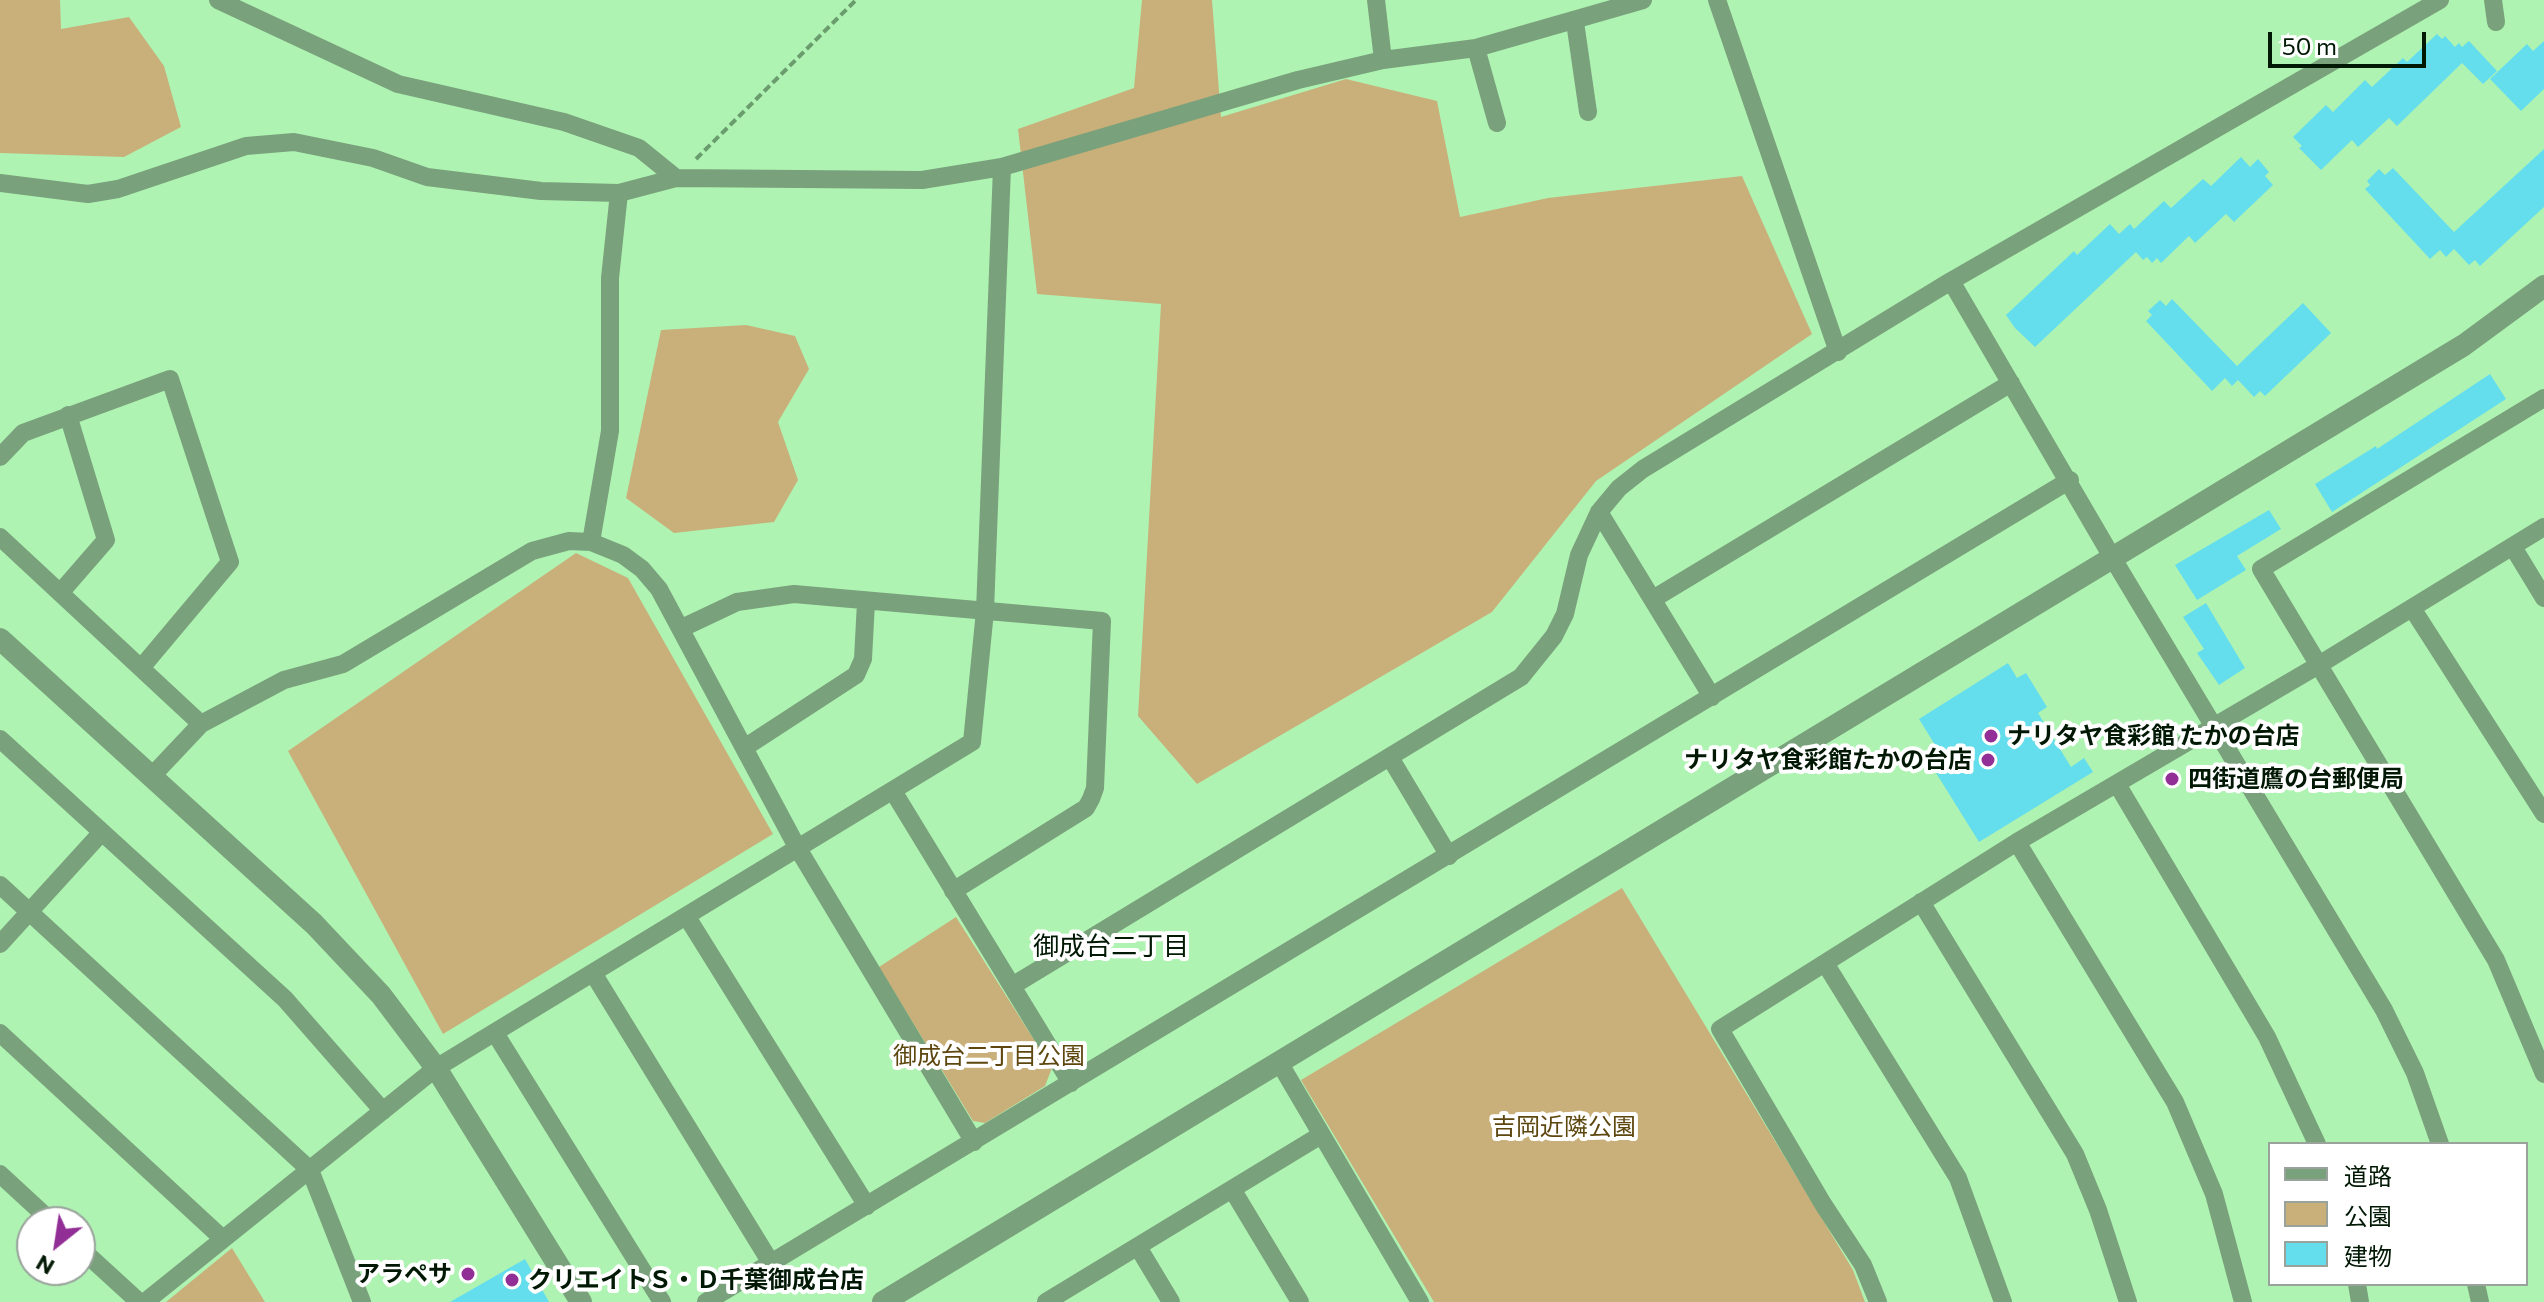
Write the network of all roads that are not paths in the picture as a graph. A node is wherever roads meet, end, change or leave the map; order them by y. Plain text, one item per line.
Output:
1 (218, 0) edge
2 (1376, 0) edge
3 (1643, 0) edge
4 (1717, 0) edge
5 (2440, 0) edge
6 (2493, 0) edge
7 (1575, 22) junction
8 (2496, 22) dead end
9 (1476, 48) junction
10 (1383, 60) junction
11 (1588, 112) dead end
12 (1497, 123) dead end
13 (1002, 167) junction
14 (676, 178) junction
15 (0, 183) edge
16 (619, 193) junction
17 (1951, 281) junction
18 (2544, 286) edge
19 (1838, 352) junction
20 (2011, 383) junction
21 (2544, 398) edge
22 (68, 415) junction
23 (0, 457) edge
24 (2070, 480) junction
25 (1599, 512) junction
26 (2544, 527) edge
27 (0, 537) edge
28 (591, 542) junction
29 (2513, 547) junction
30 (2112, 557) junction
31 (60, 593) junction
32 (2544, 598) edge
33 (1653, 599) junction
34 (866, 602) junction
35 (2412, 608) junction
36 (985, 611) junction
37 (682, 628) junction
38 (0, 639) edge
39 (2317, 666) junction
40 (141, 668) junction
41 (1712, 697) junction
42 (201, 724) junction
43 (2213, 726) junction
44 (0, 739) edge
45 (744, 748) junction
46 (1391, 759) junction
47 (151, 777) junction
48 (2117, 784) junction
49 (893, 791) junction
50 (2544, 814) edge
51 (102, 832) junction
52 (2017, 842) junction
53 (797, 847) junction
54 (1449, 856) junction
55 (0, 885) edge
56 (953, 891) junction
57 (1921, 902) junction
58 (29, 912) junction
59 (687, 917) junction
60 (0, 944) edge
61 (1825, 963) junction
62 (593, 973) junction
63 (1012, 986) junction
64 (0, 1033) edge
65 (495, 1033) junction
66 (1279, 1062) junction
67 (436, 1068) junction
68 (2544, 1074) edge
69 (1071, 1083) junction
70 (383, 1111) junction
71 (1321, 1135) junction
72 (974, 1142) junction
73 (2316, 1142) edge
74 (2439, 1142) edge
75 (310, 1170) junction
76 (0, 1174) edge
77 (1232, 1189) junction
78 (35, 1206) edge
79 (867, 1206) junction
80 (223, 1239) junction
81 (1138, 1247) junction
82 (96, 1263) edge
83 (771, 1263) junction
84 (139, 1302) edge
85 (145, 1302) edge
86 (362, 1302) edge
87 (581, 1302) edge
88 (662, 1302) edge
89 (706, 1302) edge
90 (883, 1302) edge
91 (1046, 1302) edge
92 (1171, 1302) edge
93 (1300, 1302) edge
94 (1420, 1302) edge
95 (1878, 1302) edge
96 (2003, 1302) edge
97 (2128, 1302) edge
98 (2243, 1302) edge

1 - 14 street
2 - 10 street
3 - 7 street
4 - 19 street
5 - 17 street
6 - 8 street
7 - 9 street
7 - 11 street
9 - 10 street
9 - 12 street
10 - 13 street
13 - 14 street
13 - 36 street
14 - 16 street
15 - 16 street
16 - 28 street
17 - 19 street
17 - 20 street
18 - 30 street
19 - 25 street
20 - 24 street
20 - 33 street
21 - 39 street
22 - 23 street
22 - 31 street
22 - 40 street
24 - 30 street
24 - 41 street
25 - 33 street
25 - 46 street
26 - 29 street
27 - 31 street
28 - 37 street
28 - 42 street
29 - 32 street
29 - 35 street
30 - 43 street
30 - 66 street
31 - 40 street
33 - 41 street
34 - 36 street
34 - 37 street
34 - 45 street
35 - 39 street
35 - 50 street
36 - 49 street
36 - 56 street
37 - 45 street
38 - 47 street
39 - 43 street
39 - 68 street
40 - 42 street
41 - 54 street
42 - 47 street
43 - 48 street
43 - 74 street
44 - 51 street
45 - 53 street
46 - 54 street
46 - 63 street
47 - 67 street
48 - 52 street
48 - 73 street
49 - 53 street
49 - 56 street
51 - 58 street
51 - 70 street
52 - 57 street
52 - 98 street
53 - 59 street
53 - 72 street
54 - 69 street
55 - 58 street
56 - 63 street
57 - 61 street
57 - 97 street
58 - 60 street
58 - 75 street
59 - 62 street
59 - 79 street
61 - 95 street
61 - 96 street
62 - 65 street
62 - 83 street
63 - 69 street
64 - 80 street
65 - 67 street
65 - 88 street
66 - 71 street
66 - 90 street
67 - 70 street
67 - 87 street
69 - 72 street
70 - 75 street
71 - 77 street
71 - 94 street
72 - 79 street
75 - 80 street
75 - 86 street
76 - 78 street
77 - 81 street
77 - 93 street
79 - 83 street
80 - 85 street
81 - 91 street
81 - 92 street
82 - 84 street
83 - 89 street

